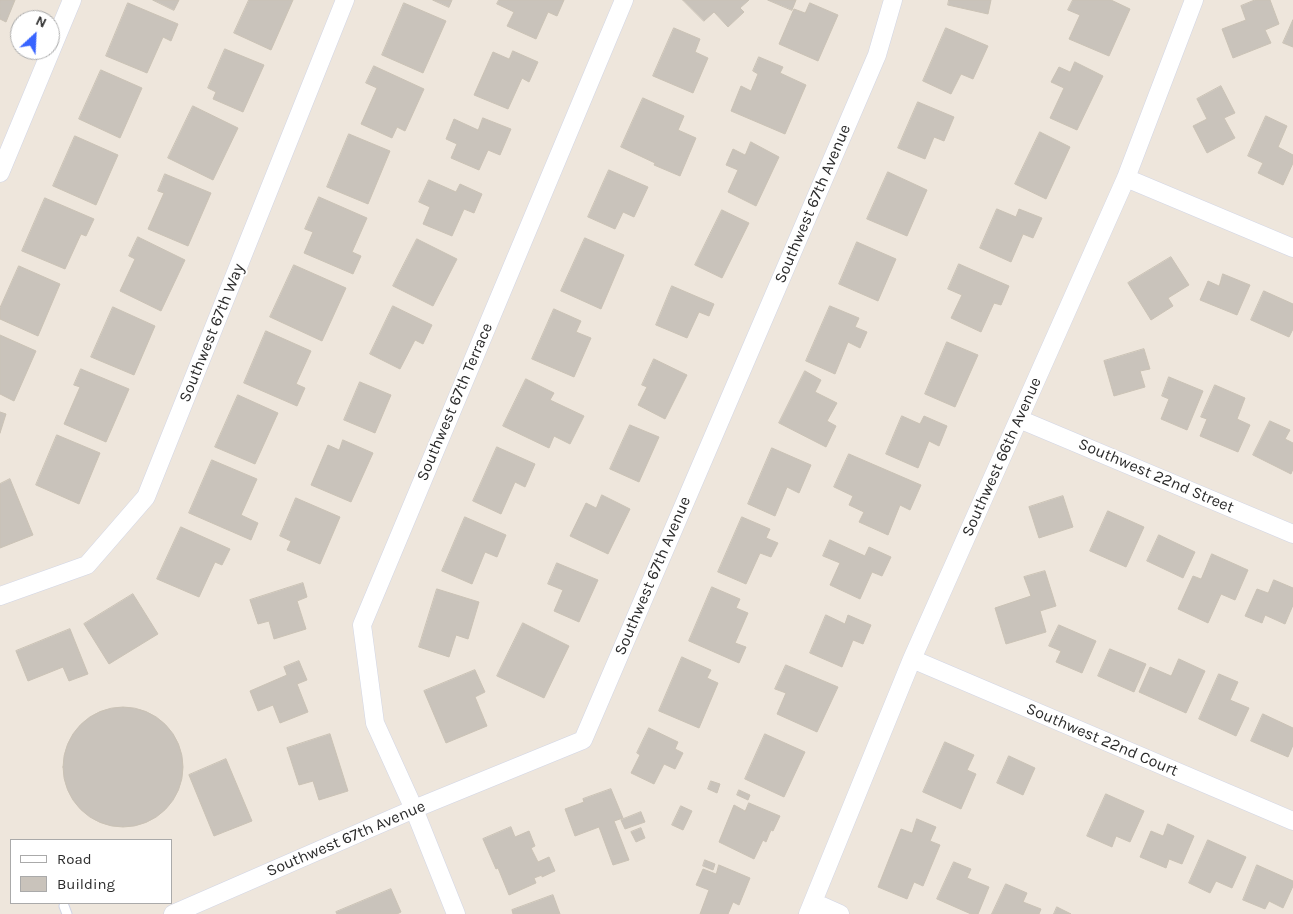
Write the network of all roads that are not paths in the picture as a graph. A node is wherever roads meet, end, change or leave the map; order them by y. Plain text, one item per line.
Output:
1 (72, 0) edge
2 (345, 0) edge
3 (624, 0) edge
4 (893, 0) edge
5 (1194, 0) edge
6 (0, 173) edge
7 (1126, 178) junction
8 (1293, 248) edge
9 (1019, 419) junction
10 (1293, 534) edge
11 (0, 596) edge
12 (912, 660) junction
13 (414, 809) junction
14 (1293, 821) edge
15 (810, 908) edge
16 (173, 914) edge
17 (456, 914) edge
18 (840, 914) edge

1 - 6 street
2 - 11 street, Southwest 67th Way
3 - 13 street, Southwest 67th Terrace
4 - 13 street, Southwest 67th Avenue
5 - 7 street, Southwest 66th Avenue
7 - 8 street
7 - 9 street, Southwest 66th Avenue
9 - 10 street, Southwest 22nd Street
9 - 12 street, Southwest 66th Avenue
12 - 14 street, Southwest 22nd Court
12 - 15 street, Southwest 66th Avenue
13 - 16 street, Southwest 67th Avenue
13 - 17 street, Southwest 67th Terrace
15 - 18 street

